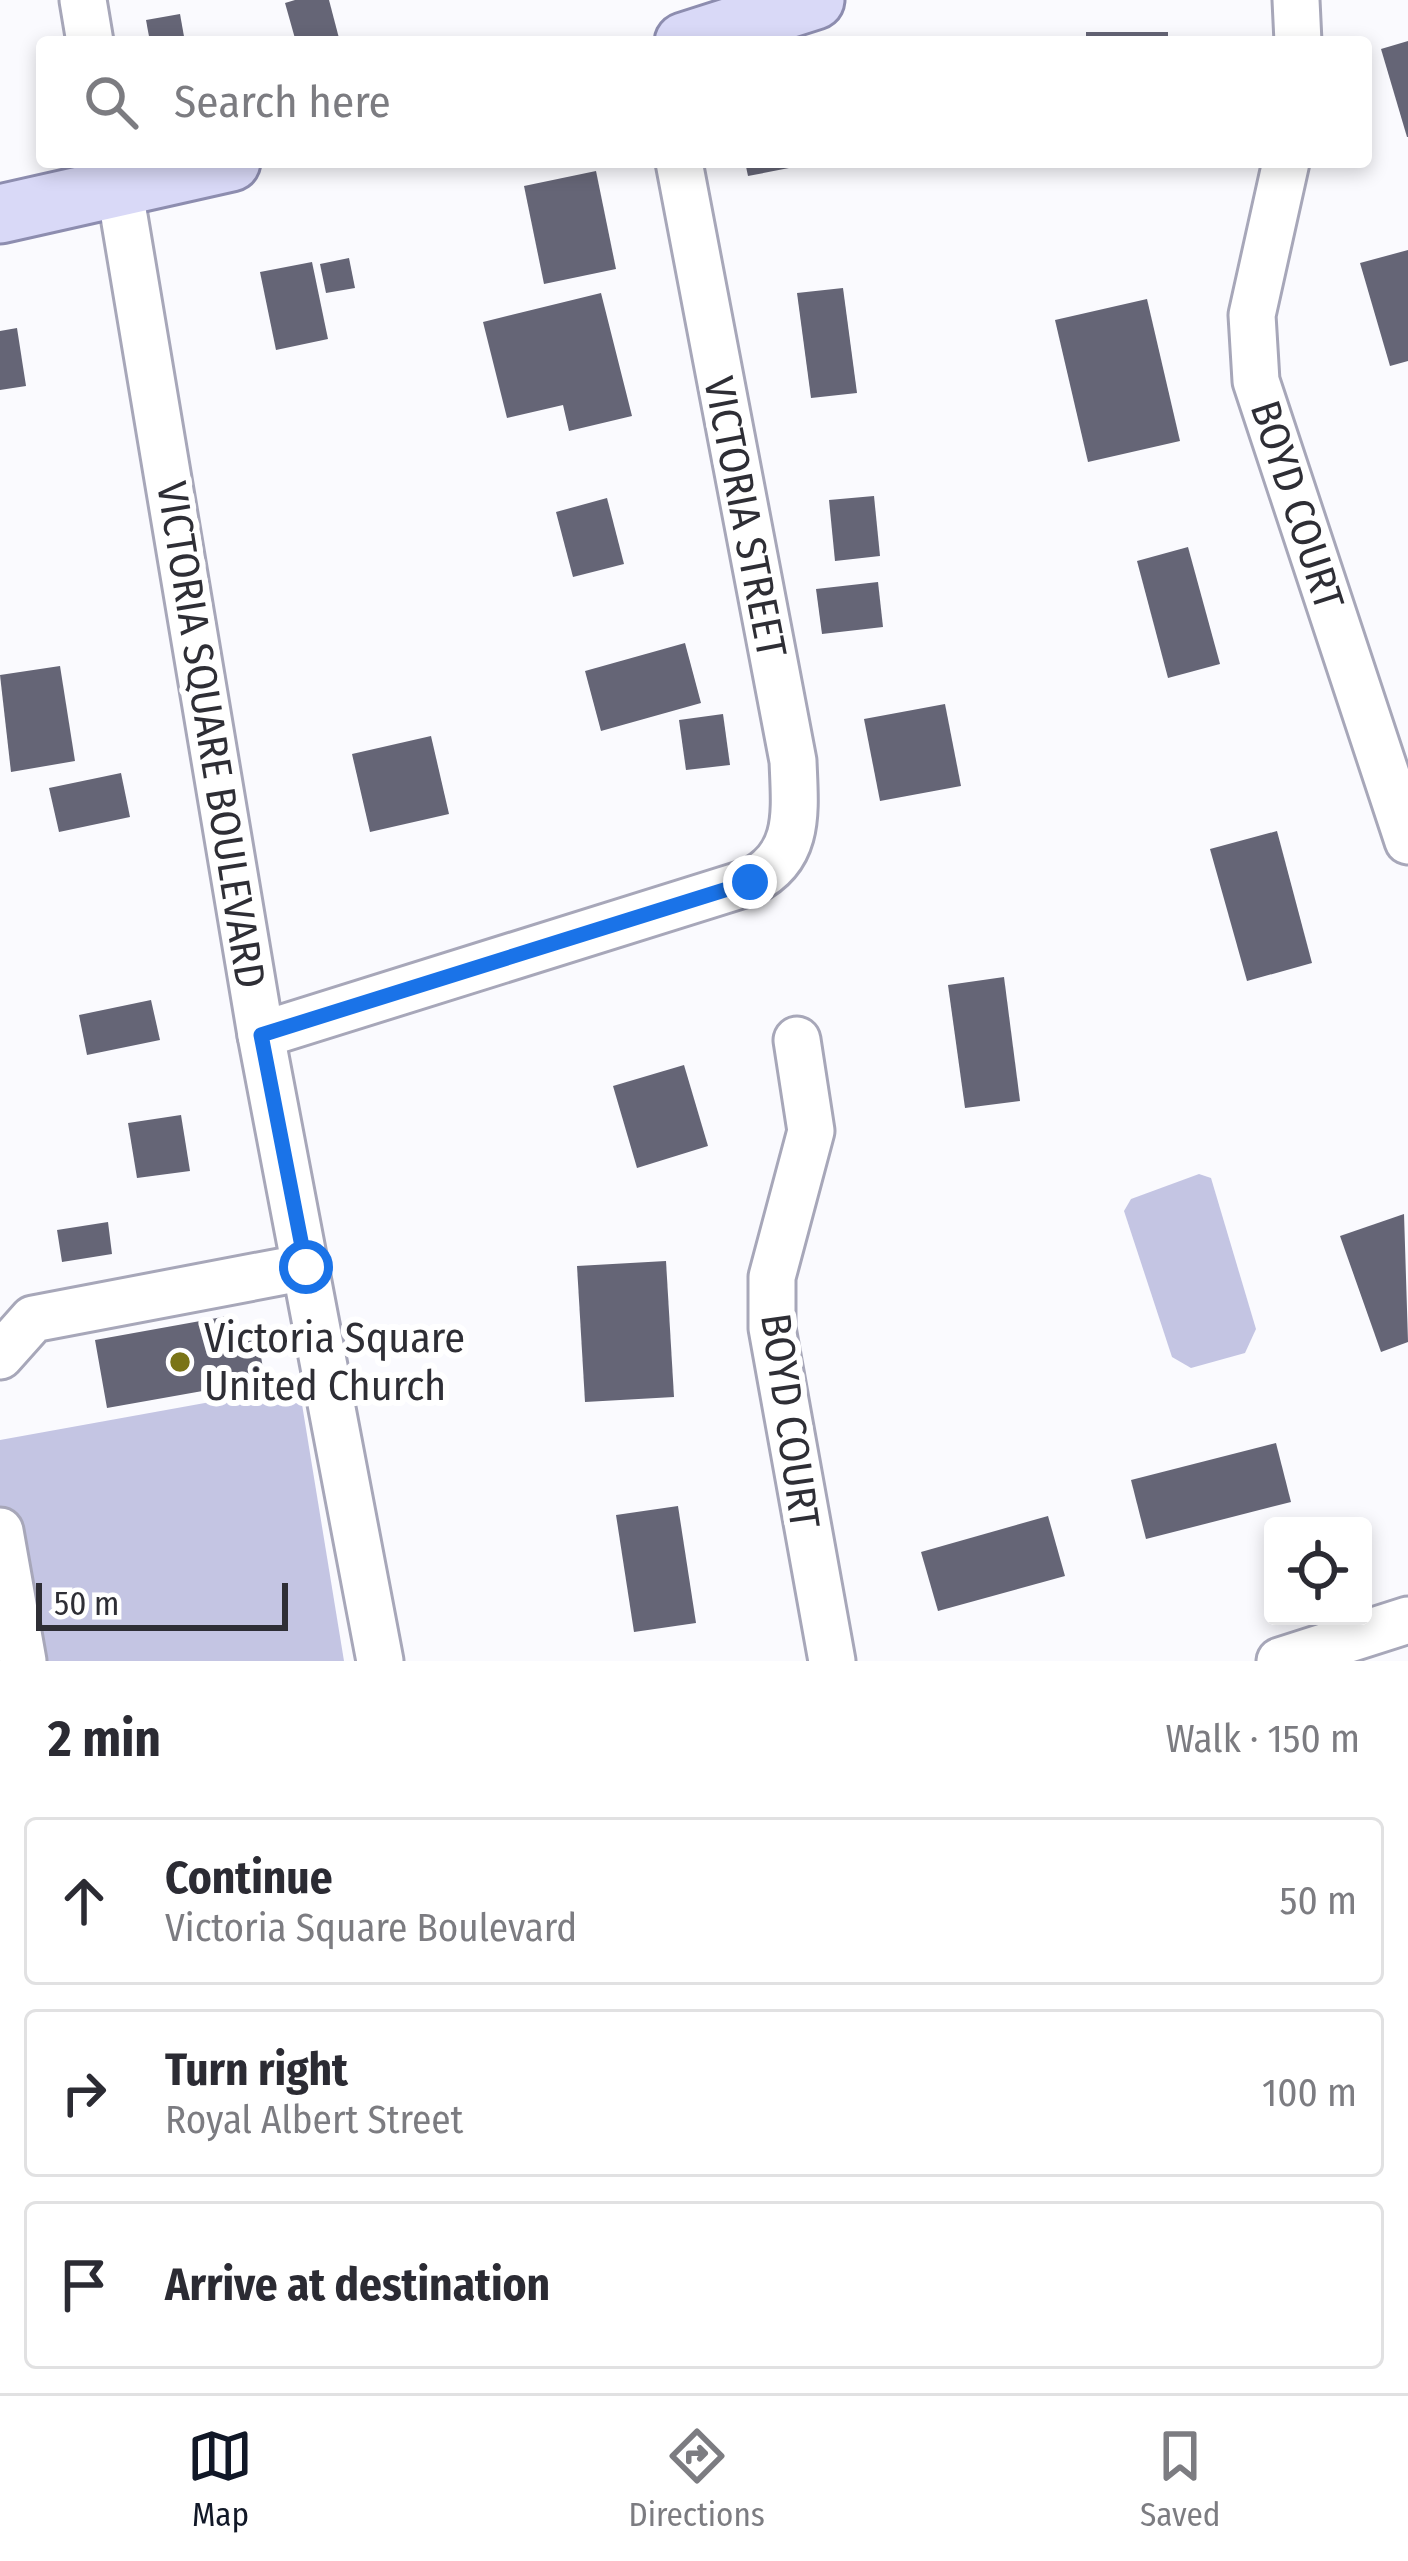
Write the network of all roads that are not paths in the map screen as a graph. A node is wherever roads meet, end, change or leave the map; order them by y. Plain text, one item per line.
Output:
1 (83, 0) edge
2 (815, 0) edge
3 (1296, 0) edge
4 (89, 36) edge
5 (703, 36) edge
6 (1298, 36) edge
7 (174, 168) edge
8 (680, 168) edge
9 (1285, 168) edge
10 (118, 174) edge
11 (0, 214) edge
12 (1408, 841) edge
13 (261, 1035) junction
14 (797, 1040) dead end
15 (306, 1267) junction
16 (0, 1356) edge
17 (0, 1531) edge
18 (1408, 1620) edge
19 (23, 1661) edge
20 (380, 1661) edge
21 (832, 1661) edge
22 (1280, 1661) edge

1 - 4 street
2 - 5 main road
3 - 6 street
7 - 10 main road
8 - 13 street, VICTORIA STREET
9 - 12 street, BOYD COURT
10 - 11 main road
10 - 13 street, VICTORIA SQUARE BOULEVARD
13 - 15 street, VICTORIA SQUARE BOULEVARD
14 - 21 street, BOYD COURT
15 - 16 street
15 - 20 street, VICTORIA SQUARE BOULEVARD
17 - 19 street
18 - 22 street

